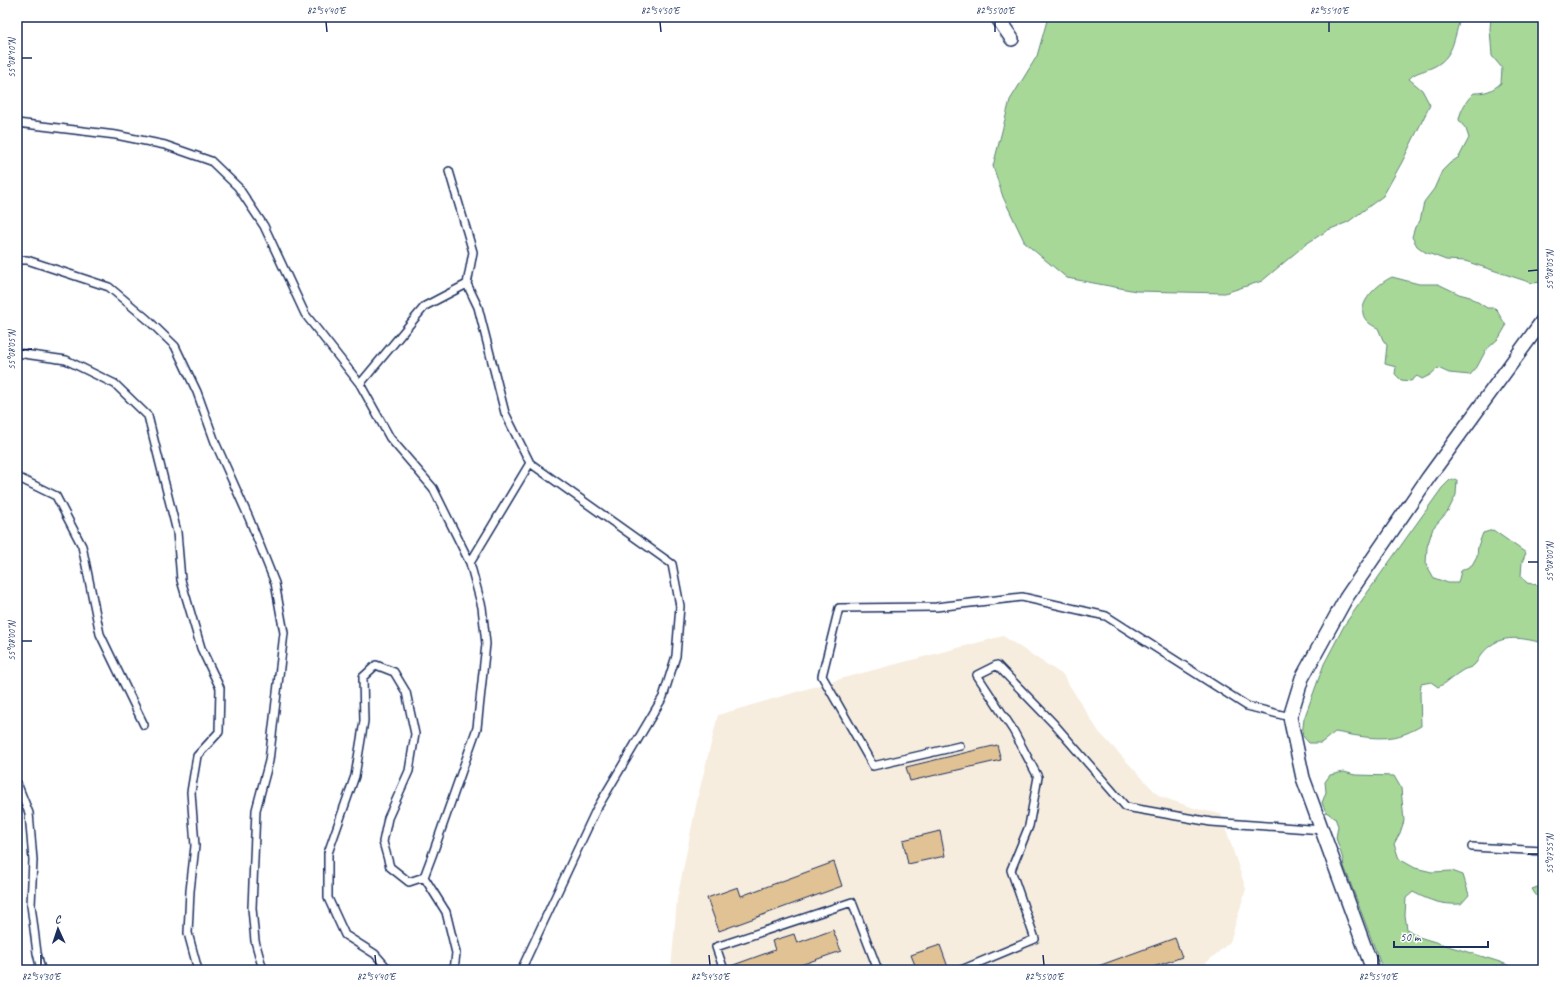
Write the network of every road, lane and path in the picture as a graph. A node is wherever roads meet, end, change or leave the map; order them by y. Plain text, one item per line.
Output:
1 (997, 17) edge
2 (1012, 39) dead end
3 (17, 123) edge
4 (449, 171) dead end
5 (17, 260) edge
6 (467, 284) junction
7 (1543, 320) edge
8 (17, 353) edge
9 (360, 384) junction
10 (530, 463) junction
11 (17, 476) edge
12 (470, 563) junction
13 (1290, 717) junction
14 (144, 725) dead end
15 (960, 746) dead end
16 (17, 783) edge
17 (1323, 830) junction
18 (1472, 847) dead end
19 (1543, 851) edge
20 (424, 877) junction
21 (41, 970) edge
22 (198, 970) edge
23 (263, 970) edge
24 (390, 970) edge
25 (454, 970) edge
26 (521, 970) edge
27 (724, 970) edge
28 (878, 970) edge
29 (961, 970) edge
30 (1373, 970) edge

1 - 2 street
3 - 9 lane
4 - 6 lane
5 - 23 lane
6 - 9 lane
6 - 10 lane
7 - 13 street
8 - 22 lane
9 - 12 lane
10 - 12 lane
10 - 26 lane
11 - 14 lane
12 - 20 lane
13 - 15 lane
13 - 17 street
16 - 21 lane
17 - 29 lane
17 - 30 street
18 - 19 lane
20 - 24 lane
20 - 25 lane
27 - 28 lane

